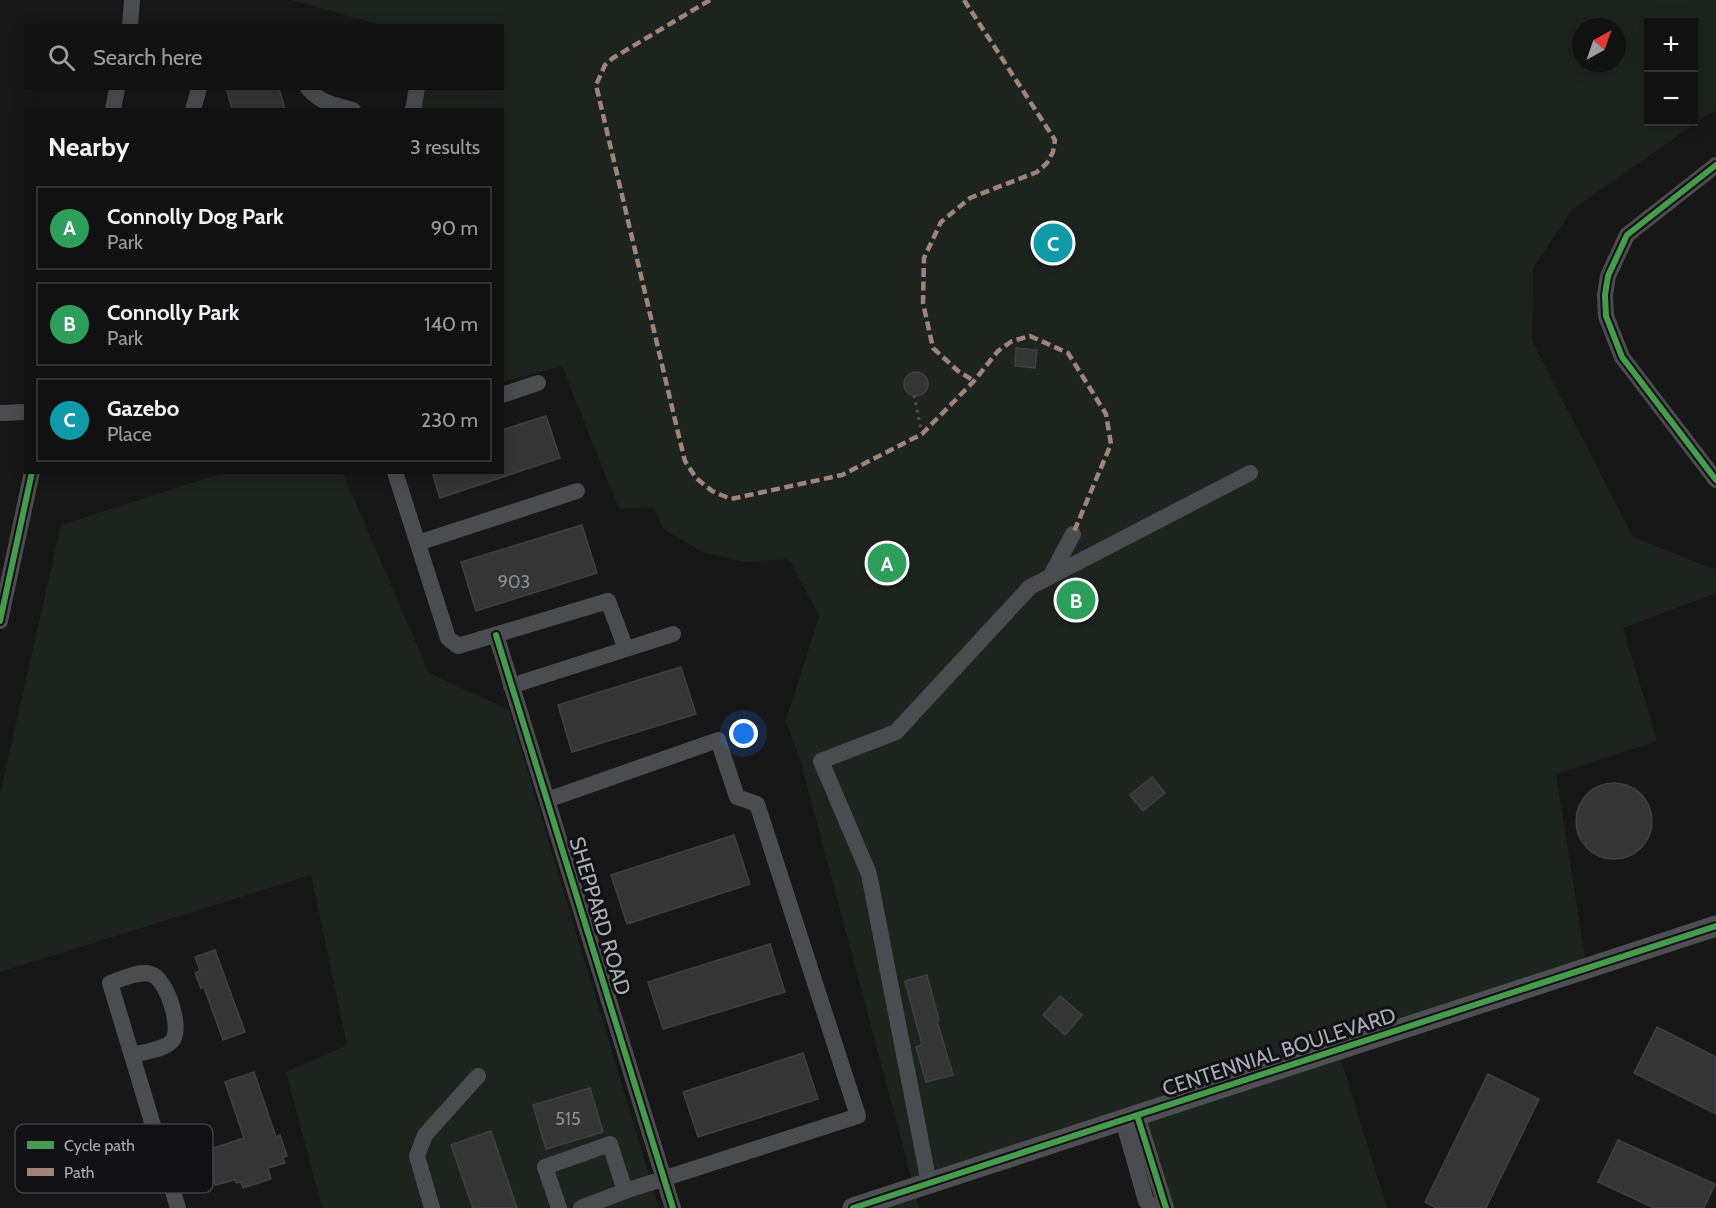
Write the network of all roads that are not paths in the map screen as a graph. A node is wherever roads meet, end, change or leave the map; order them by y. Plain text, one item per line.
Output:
1 (132, 0) edge
2 (130, 24) edge
3 (117, 90) edge
4 (310, 90) edge
5 (417, 90) edge
6 (113, 108) edge
7 (345, 108) edge
8 (413, 108) edge
9 (1716, 165) edge
10 (538, 383) dead end
11 (504, 394) edge
12 (24, 412) edge
13 (0, 413) edge
14 (1250, 473) dead end
15 (32, 474) edge
16 (396, 474) edge
17 (1716, 480) edge
18 (577, 491) dead end
19 (1073, 534) dead end
20 (418, 543) junction
21 (1050, 577) junction
22 (0, 621) edge
23 (673, 634) dead end
24 (496, 635) junction
25 (626, 649) junction
26 (512, 686) junction
27 (547, 800) junction
28 (1716, 926) edge
29 (132, 1055) junction
30 (478, 1076) dead end
31 (1130, 1118) junction
32 (153, 1124) edge
33 (665, 1178) junction
34 (929, 1183) junction
35 (625, 1191) junction
36 (173, 1193) edge
37 (178, 1208) edge
38 (432, 1208) edge
39 (559, 1208) edge
40 (581, 1208) edge
41 (673, 1208) edge
42 (853, 1208) edge
43 (1154, 1208) edge
44 (1166, 1208) edge

1 - 2 street
3 - 6 street
4 - 7 street
5 - 8 street
9 - 17 street
10 - 11 street
12 - 13 street
14 - 21 street
15 - 22 street
16 - 20 street
18 - 20 street
19 - 21 street
20 - 24 street
21 - 34 street
23 - 25 street
24 - 25 street
24 - 26 street, SHEPPARD ROAD
25 - 26 street
26 - 27 street, SHEPPARD ROAD
27 - 33 street, SHEPPARD ROAD
27 - 33 street
28 - 31 main road, CENTENNIAL BOULEVARD
29 - 29 street
29 - 32 street
30 - 38 street
31 - 34 main road, CENTENNIAL BOULEVARD
31 - 43 street
31 - 44 street
33 - 35 street
33 - 41 street, SHEPPARD ROAD
34 - 42 main road, CENTENNIAL BOULEVARD
35 - 39 street
35 - 40 street
36 - 37 street

